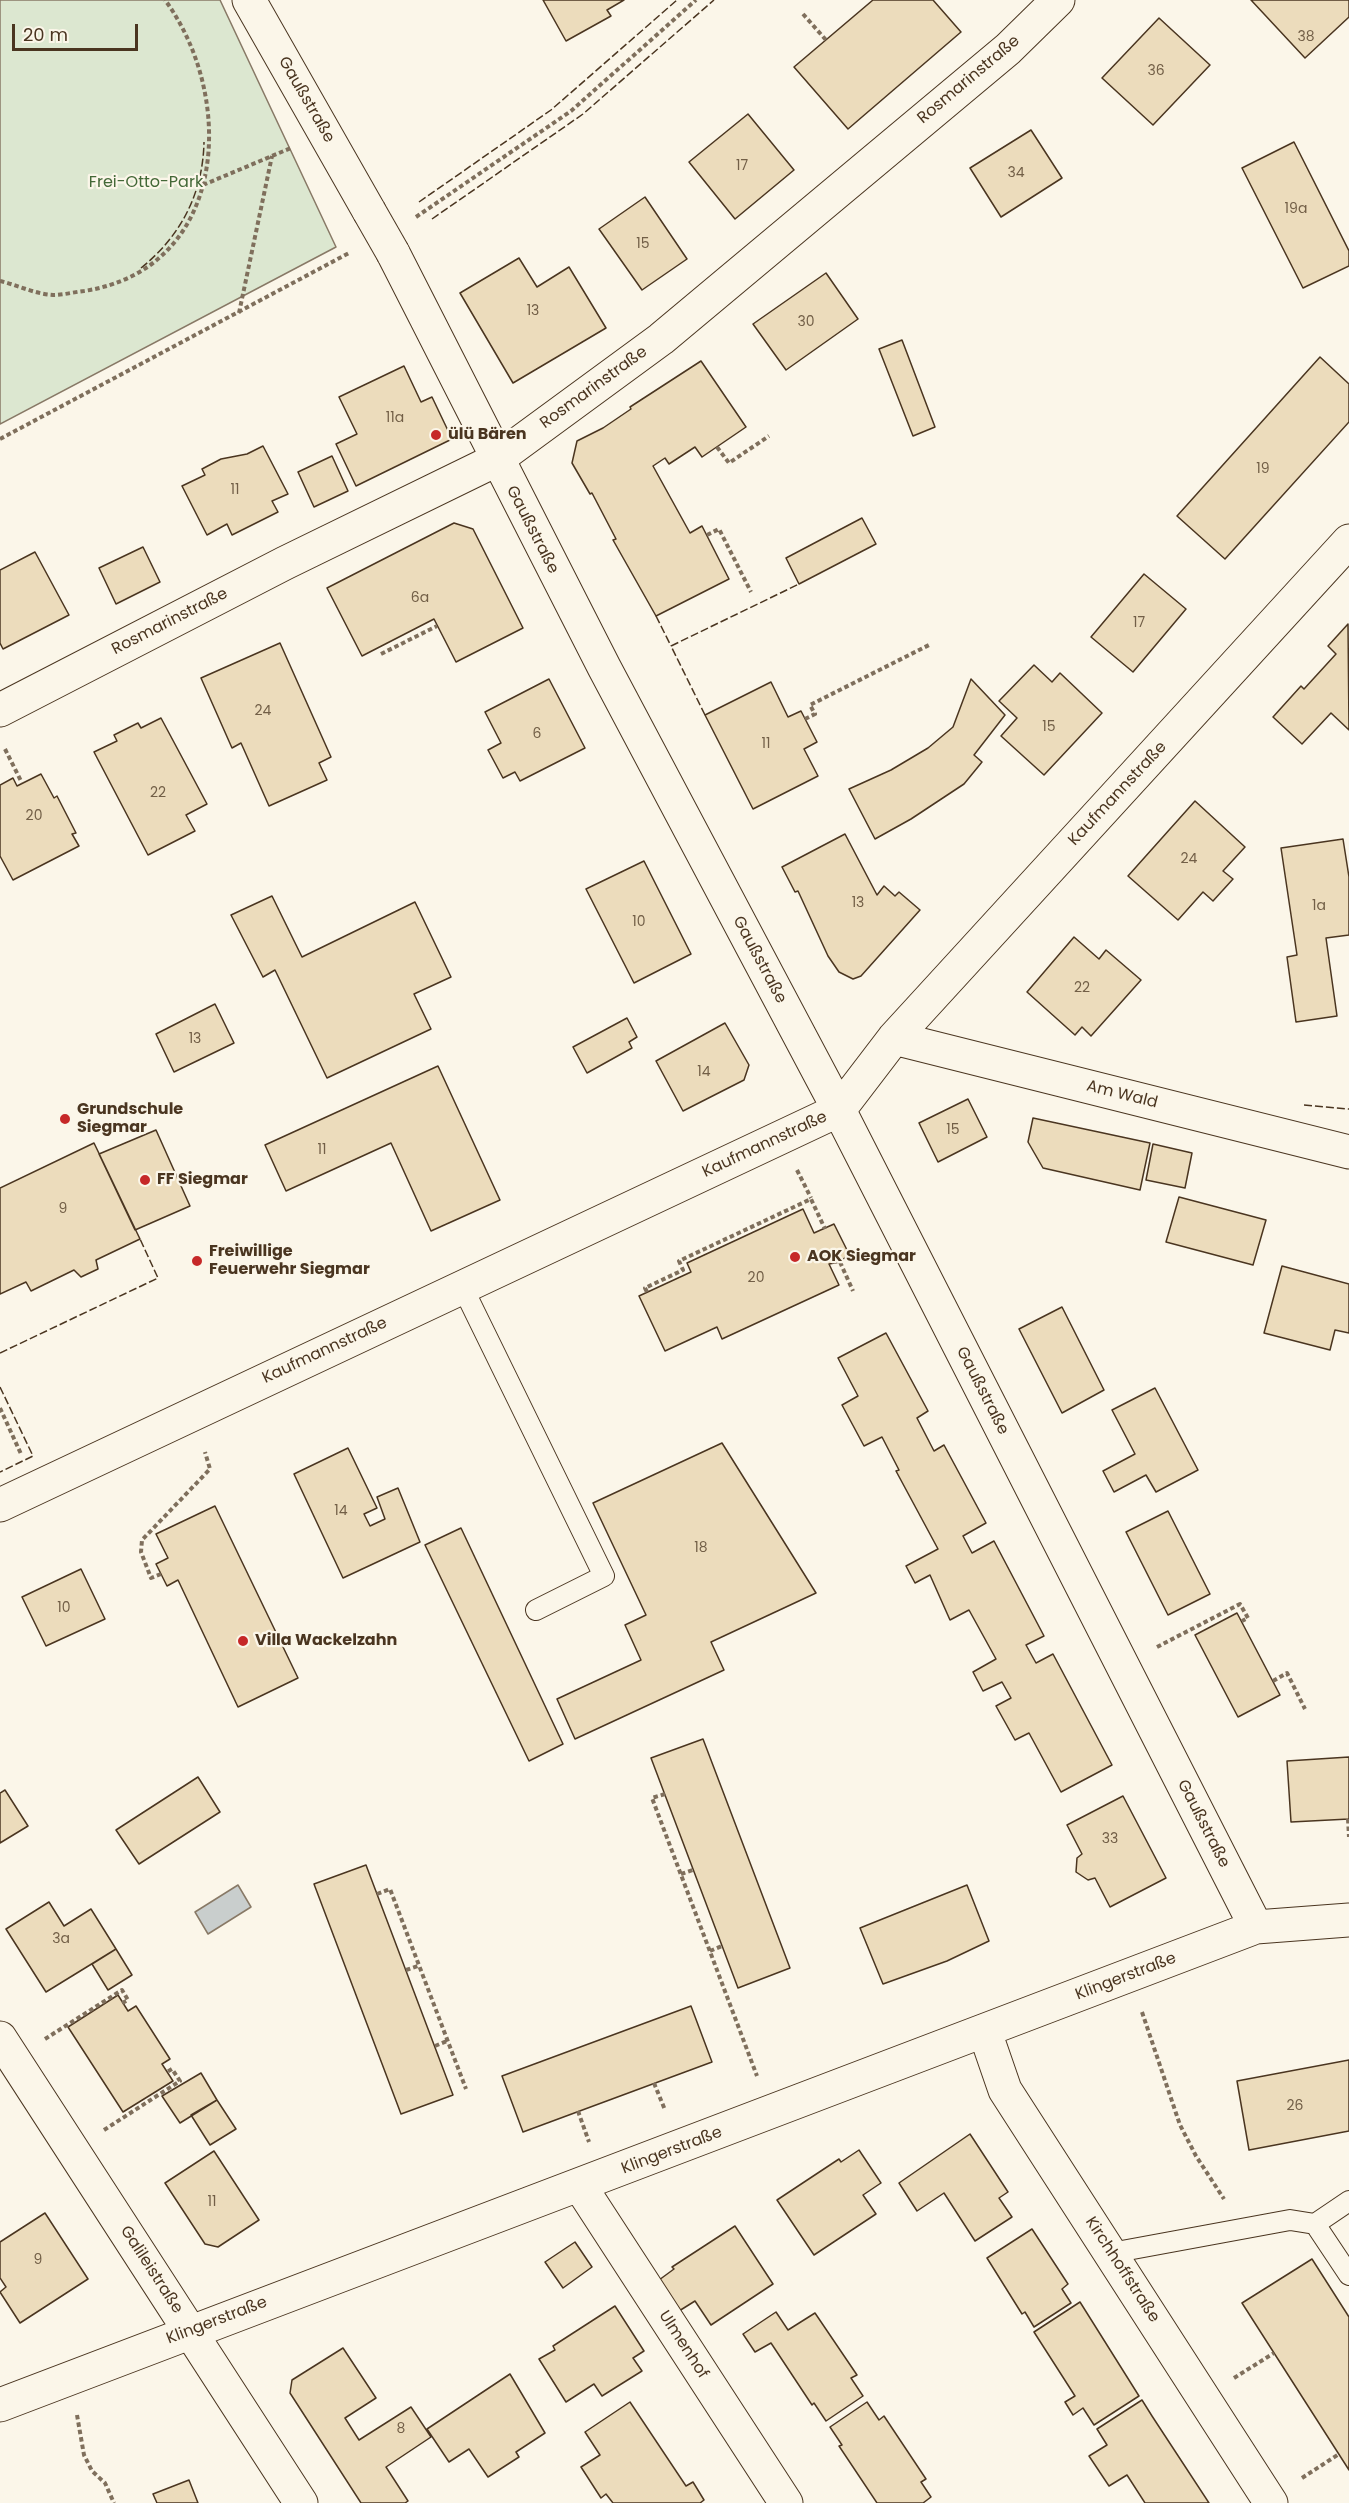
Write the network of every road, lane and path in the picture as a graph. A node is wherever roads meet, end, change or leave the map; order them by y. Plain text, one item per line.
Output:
1 (165, 0) edge
2 (249, 0) edge
3 (696, 0) edge
4 (1058, 0) edge
5 (803, 14) dead end
6 (826, 40) dead end
7 (325, 133) junction
8 (272, 156) junction
9 (203, 185) junction
10 (419, 215) dead end
11 (334, 261) dead end
12 (0, 281) edge
13 (239, 313) junction
14 (769, 436) dead end
15 (0, 439) edge
16 (717, 447) dead end
17 (496, 460) junction
18 (707, 535) dead end
19 (1349, 542) edge
20 (751, 592) dead end
21 (437, 626) dead end
22 (929, 645) dead end
23 (381, 654) dead end
24 (0, 710) edge
25 (805, 719) dead end
26 (6, 752) dead end
27 (22, 783) dead end
28 (894, 1038) junction
29 (839, 1110) junction
30 (1349, 1152) edge
31 (805, 1189) dead end
32 (811, 1199) junction
33 (825, 1228) dead end
34 (840, 1262) dead end
35 (462, 1286) junction
36 (854, 1291) dead end
37 (647, 1292) dead end
38 (0, 1408) edge
39 (188, 1416) junction
40 (37, 1488) junction
41 (0, 1505) edge
42 (161, 1574) dead end
43 (537, 1610) dead end
44 (1242, 1621) dead end
45 (1121, 1665) junction
46 (1273, 1681) dead end
47 (1305, 1708) dead end
48 (665, 1794) dead end
49 (1348, 1819) edge
50 (1349, 1828) edge
51 (1349, 1837) edge
52 (693, 1870) dead end
53 (681, 1874) junction
54 (377, 1894) dead end
55 (1349, 1920) edge
56 (1256, 1927) junction
57 (722, 1946) dead end
58 (710, 1951) junction
59 (418, 1966) junction
60 (406, 1970) dead end
61 (122, 2003) dead end
62 (1142, 2011) dead end
63 (985, 2032) junction
64 (52, 2035) dead end
65 (0, 2038) edge
66 (447, 2042) junction
67 (435, 2046) dead end
68 (167, 2072) dead end
69 (466, 2089) dead end
70 (771, 2113) junction
71 (111, 2126) dead end
72 (579, 2186) junction
73 (1349, 2201) edge
74 (1314, 2224) junction
75 (1244, 2229) junction
76 (1111, 2253) junction
77 (1349, 2275) edge
78 (190, 2330) junction
79 (1274, 2353) dead end
80 (64, 2379) junction
81 (1203, 2398) junction
82 (0, 2405) edge
83 (1339, 2454) dead end
84 (1270, 2501) edge
85 (114, 2503) edge
86 (301, 2503) edge
87 (786, 2503) edge

1 - 9 path
2 - 7 street, Gaußstraße
3 - 10 path
4 - 17 street, Rosmarinstraße
5 - 6 path
7 - 8 path
7 - 17 street, Gaußstraße, bridge
8 - 9 path
8 - 13 path
9 - 12 path
11 - 13 path
13 - 15 path
14 - 16 path
17 - 24 street, Rosmarinstraße
17 - 29 street, Gaußstraße
18 - 20 path
19 - 28 street, Kaufmannstraße
21 - 23 path
22 - 25 path
26 - 27 path
28 - 29 street, Kaufmannstraße
28 - 30 street, Am Wald
29 - 35 street, Kaufmannstraße
29 - 45 street, Gaußstraße
31 - 32 path
32 - 33 path
32 - 37 path
34 - 36 path
35 - 39 street, Kaufmannstraße
35 - 43 lane
38 - 40 path
39 - 40 street, Kaufmannstraße
39 - 42 path
40 - 41 street, Kaufmannstraße
44 - 45 path
45 - 56 street, Gaußstraße
46 - 47 path
48 - 53 path
49 - 50 path
50 - 51 path
52 - 53 path
53 - 58 path
54 - 59 path
55 - 56 street, Klingerstraße
56 - 63 street, Klingerstraße
57 - 58 path
58 - 70 path
59 - 60 path
59 - 66 path
61 - 64 path
62 - 75 path
63 - 70 street, Klingerstraße
63 - 76 street, Kirchhoffstraße
65 - 78 street, Galileistraße
66 - 67 path
66 - 69 path
68 - 71 path
70 - 72 street, Klingerstraße
72 - 78 street, Klingerstraße
72 - 87 street, Ulmenhof
73 - 74 lane
74 - 75 lane
74 - 77 lane
75 - 76 lane
76 - 81 street, Kirchhoffstraße
78 - 80 street, Klingerstraße
78 - 86 street, Galileistraße
79 - 81 path
80 - 82 street, Klingerstraße
80 - 85 path
81 - 84 street, Kirchhoffstraße
83 - 84 path

